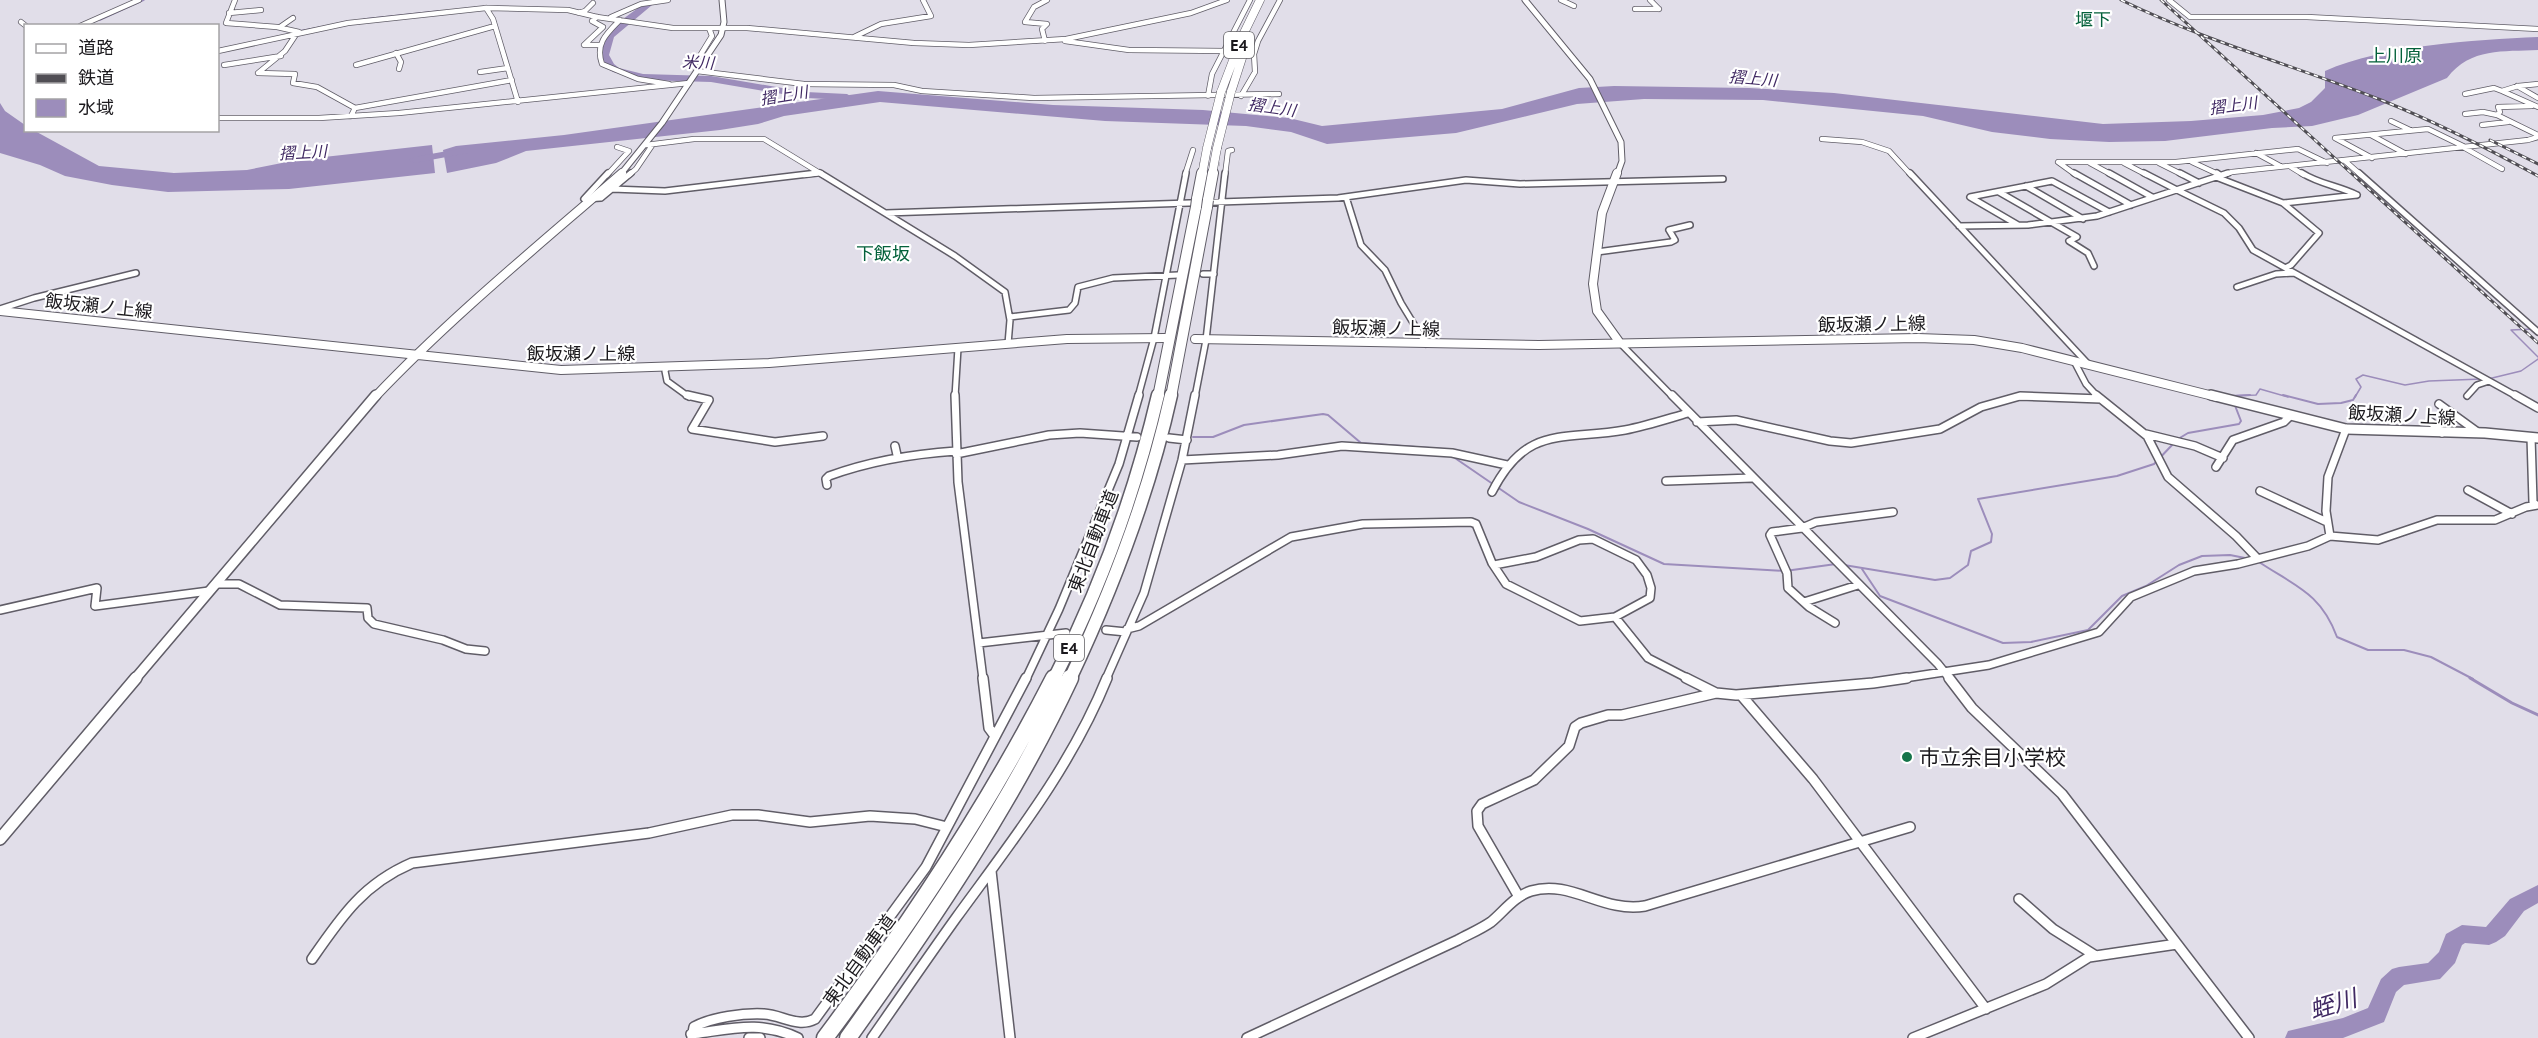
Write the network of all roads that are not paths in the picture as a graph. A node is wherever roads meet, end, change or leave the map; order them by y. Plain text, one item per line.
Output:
1 (139, 0) edge
2 (235, 0) edge
3 (482, 0) edge
4 (634, 0) edge
5 (668, 0) edge
6 (722, 0) edge
7 (923, 0) edge
8 (1047, 0) edge
9 (1227, 0) edge
10 (1250, 0) edge
11 (1260, 0) edge
12 (1269, 0) edge
13 (1280, 0) edge
14 (1525, 0) edge
15 (1561, 0) edge
16 (1650, 0) edge
17 (2169, 0) edge
18 (593, 3) dead end
19 (640, 4) junction
20 (1574, 6) dead end
21 (484, 8) junction
22 (261, 10) dead end
23 (1636, 11) dead end
24 (581, 12) junction
25 (229, 13) junction
26 (597, 17) junction
27 (293, 18) dead end
28 (603, 18) junction
29 (620, 20) junction
30 (21, 22) dead end
31 (24, 24) edge
32 (85, 24) edge
33 (495, 26) junction
34 (280, 27) junction
35 (709, 28) junction
36 (723, 28) junction
37 (2538, 29) edge
38 (298, 32) junction
39 (854, 38) junction
40 (1063, 40) junction
41 (1045, 41) junction
42 (599, 45) junction
43 (219, 51) edge
44 (1226, 51) junction
45 (396, 53) junction
46 (701, 54) dead end
47 (281, 56) junction
48 (224, 65) dead end
49 (356, 65) dead end
50 (508, 68) junction
51 (399, 69) dead end
52 (480, 72) dead end
53 (696, 73) junction
54 (512, 80) junction
55 (689, 83) junction
56 (2538, 84) edge
57 (675, 85) junction
58 (2517, 86) junction
59 (2502, 91) junction
60 (1226, 92) junction
61 (1279, 94) dead end
62 (2465, 94) dead end
63 (1208, 96) junction
64 (1241, 96) junction
65 (2538, 98) edge
66 (518, 102) junction
67 (2532, 106) junction
68 (2538, 107) edge
69 (355, 108) junction
70 (2465, 114) dead end
71 (351, 116) junction
72 (2497, 116) junction
73 (219, 118) edge
74 (2391, 121) dead end
75 (2508, 122) junction
76 (2482, 125) dead end
77 (2411, 131) junction
78 (2370, 135) junction
79 (2538, 136) edge
80 (1822, 139) dead end
81 (2536, 141) edge
82 (650, 145) junction
83 (2463, 146) junction
84 (617, 147) dead end
85 (1193, 150) dead end
86 (1232, 150) dead end
87 (2256, 153) junction
88 (2406, 154) junction
89 (2372, 158) junction
90 (2190, 161) junction
91 (2345, 161) junction
92 (2087, 162) junction
93 (2122, 162) junction
94 (2156, 162) junction
95 (1189, 163) junction
96 (2327, 163) junction
97 (1199, 164) tunnel mouth
98 (2291, 166) junction
99 (2282, 167) junction
100 (2502, 169) dead end
101 (821, 173) junction
102 (2218, 176) junction
103 (1723, 179) dead end
104 (1614, 182) junction
105 (2199, 183) junction
106 (2026, 186) junction
107 (612, 189) junction
108 (2177, 190) junction
109 (1999, 192) junction
110 (1346, 197) junction
111 (2152, 197) junction
112 (590, 200) junction
113 (2283, 202) junction
114 (1182, 203) junction
115 (1202, 203) junction
116 (1223, 203) junction
117 (2131, 205) junction
118 (2109, 212) junction
119 (886, 213) junction
120 (2083, 219) junction
121 (2052, 223) junction
122 (1690, 225) dead end
123 (2018, 225) junction
124 (1959, 226) junction
125 (1597, 252) junction
126 (2094, 266) dead end
127 (2285, 268) junction
128 (136, 273) dead end
129 (2295, 273) junction
130 (1178, 274) dead end
131 (1203, 274) dead end
132 (1214, 274) junction
133 (1166, 275) junction
134 (2237, 287) dead end
135 (0, 310) edge
136 (1010, 317) junction
137 (2538, 332) edge
138 (1154, 338) junction
139 (1165, 338) dead end
140 (1195, 339) dead end
141 (1206, 340) junction
142 (1620, 343) junction
143 (1008, 344) junction
144 (1426, 344) junction
145 (958, 348) junction
146 (414, 356) junction
147 (2074, 361) junction
148 (2089, 365) junction
149 (667, 367) junction
150 (2489, 381) junction
151 (2467, 396) dead end
152 (2102, 399) junction
153 (2439, 404) dead end
154 (2538, 408) edge
155 (1688, 413) junction
156 (2291, 415) junction
157 (1697, 422) junction
158 (2431, 422) dead end
159 (2346, 429) junction
160 (2442, 433) junction
161 (2479, 433) junction
162 (2144, 434) junction
163 (823, 436) dead end
164 (1132, 437) junction
165 (1169, 438) dead end
166 (2534, 438) edge
167 (1186, 440) junction
168 (895, 446) dead end
169 (956, 453) junction
170 (897, 456) junction
171 (2223, 458) junction
172 (1182, 460) junction
173 (1507, 465) junction
174 (2216, 466) dead end
175 (1752, 478) junction
176 (1666, 481) dead end
177 (826, 485) dead end
178 (2468, 490) dead end
179 (2260, 491) dead end
180 (1492, 492) dead end
181 (2537, 505) edge
182 (1893, 512) dead end
183 (2512, 514) junction
184 (2327, 522) junction
185 (1802, 528) junction
186 (2330, 536) junction
187 (2253, 559) junction
188 (1494, 565) junction
189 (1858, 585) junction
190 (212, 588) junction
191 (1804, 602) junction
192 (0, 610) edge
193 (1615, 617) junction
194 (1835, 623) dead end
195 (1106, 630) dead end
196 (1126, 631) junction
197 (1066, 633) dead end
198 (1048, 635) junction
199 (980, 643) junction
200 (485, 651) dead end
201 (1943, 671) junction
202 (1716, 693) junction
203 (1741, 695) junction
204 (995, 736) junction
205 (1910, 826) dead end
206 (947, 827) junction
207 (0, 839) edge
208 (1861, 842) junction
209 (991, 871) junction
210 (1519, 897) junction
211 (2019, 899) dead end
212 (2177, 944) junction
213 (2096, 956) junction
214 (312, 959) dead end
215 (1986, 1009) junction
216 (692, 1036) edge
217 (749, 1038) edge
218 (760, 1038) edge
219 (798, 1038) edge
220 (825, 1038) edge
221 (848, 1038) edge
222 (872, 1038) edge
223 (1010, 1038) edge
224 (1247, 1038) edge
225 (1913, 1038) edge
226 (2249, 1038) edge

1 - 32 street
2 - 25 street
3 - 21 street
4 - 19 street
5 - 19 street
6 - 36 main road
7 - 39 street
8 - 41 street
9 - 40 street
10 - 44 street
11 - 60 highway, 東北自動車道 / E4
12 - 60 highway, 東北自動車道 / E4
13 - 64 street
14 - 104 main road
15 - 20 street
16 - 23 street
17 - 37 street
18 - 24 street
19 - 28 street
21 - 24 street
21 - 33 street
21 - 38 street
22 - 25 street
24 - 26 street
25 - 34 street
26 - 28 street
26 - 42 street
27 - 34 street
28 - 29 street
29 - 35 street
29 - 42 street
30 - 31 street
33 - 45 street
33 - 50 street
34 - 38 street
35 - 36 street
35 - 46 street
36 - 39 street
36 - 53 main road
38 - 43 street
38 - 47 street
39 - 41 street
40 - 41 street
40 - 44 street
42 - 57 street
44 - 63 street
45 - 49 street
45 - 51 street
47 - 48 street
47 - 69 street
50 - 52 street
50 - 54 street
53 - 55 main road
53 - 63 street
54 - 66 street
54 - 69 street
55 - 57 street
55 - 82 main road
56 - 58 street
57 - 66 street
58 - 59 street
58 - 65 street
59 - 62 street
59 - 67 street
60 - 115 highway, 東北自動車道 / E4, bridge
61 - 64 street
63 - 64 street
66 - 71 street
67 - 68 street
67 - 72 street
69 - 71 street
70 - 72 street
71 - 73 street
72 - 75 street
74 - 77 street
75 - 76 street
75 - 79 street
77 - 78 street
77 - 83 street
78 - 88 street
78 - 89 street
79 - 81 street
80 - 124 street
81 - 83 street
82 - 101 street
82 - 107 street
82 - 112 main road
83 - 88 street
83 - 100 street
84 - 112 street
85 - 95 street
86 - 116 street
87 - 90 street
87 - 96 street
87 - 99 street
88 - 89 street
89 - 91 street
90 - 94 street
90 - 102 street
91 - 96 street
91 - 137 street
92 - 93 street
92 - 111 street
92 - 117 street
93 - 94 street
93 - 108 street
94 - 105 street
95 - 97 street
95 - 114 street
96 - 98 street
98 - 99 street
98 - 113 street
99 - 102 street
101 - 107 street
101 - 119 street
102 - 105 street
102 - 113 street
103 - 104 street
104 - 110 street
104 - 125 main road
105 - 108 street
106 - 109 street
106 - 118 street
106 - 120 street
107 - 112 street
108 - 111 street
108 - 127 street
109 - 121 street
109 - 123 street
110 - 116 street
110 - 144 street
111 - 117 street
112 - 146 main road
113 - 127 street
114 - 116 street
114 - 119 street
114 - 133 street
115 - 220 highway, 東北自動車道 / E4
115 - 221 highway, 東北自動車道 / E4
116 - 132 street
117 - 118 street
118 - 120 street
119 - 136 street
120 - 121 street
121 - 123 street
121 - 126 street
122 - 125 street
123 - 124 street
124 - 148 street
125 - 142 main road
127 - 129 street
128 - 135 street
129 - 134 street
129 - 150 street
130 - 133 street
131 - 132 street
132 - 141 street
133 - 136 street
133 - 138 street
135 - 146 main road, 飯坂瀬ノ上線
136 - 143 street
138 - 139 main road, 飯坂瀬ノ上線
138 - 143 main road, 飯坂瀬ノ上線
138 - 164 street
140 - 141 main road, 飯坂瀬ノ上線
141 - 144 main road, 飯坂瀬ノ上線
141 - 167 street
142 - 144 main road, 飯坂瀬ノ上線
142 - 147 main road, 飯坂瀬ノ上線
142 - 155 street
143 - 145 main road, 飯坂瀬ノ上線
145 - 149 main road, 飯坂瀬ノ上線
145 - 169 street
146 - 149 main road, 飯坂瀬ノ上線
146 - 190 main road
147 - 148 main road, 飯坂瀬ノ上線
147 - 152 street
148 - 156 main road, 飯坂瀬ノ上線
149 - 163 street
150 - 151 street
150 - 154 street
152 - 157 street
152 - 162 street
153 - 161 street
155 - 157 street
155 - 173 street
156 - 159 main road, 飯坂瀬ノ上線
156 - 171 street
157 - 175 street
158 - 160 street
159 - 160 main road, 飯坂瀬ノ上線
159 - 184 street
160 - 161 main road, 飯坂瀬ノ上線
161 - 166 main road, 飯坂瀬ノ上線
162 - 171 street
162 - 187 street
164 - 169 street
164 - 198 street
165 - 167 street
166 - 181 street
167 - 172 street
168 - 170 street
169 - 170 street
169 - 199 street
170 - 177 street
171 - 174 street
172 - 173 street
172 - 196 street
173 - 180 street
175 - 176 street
175 - 185 street
178 - 183 street
179 - 184 street
181 - 183 street
182 - 185 street
183 - 186 street
184 - 186 street
185 - 189 street
185 - 191 street
186 - 187 street
187 - 201 street
188 - 193 street
188 - 193 street
188 - 196 street
189 - 191 street
189 - 201 street
190 - 192 street
190 - 200 street
190 - 207 main road
191 - 194 street
193 - 202 street
195 - 196 street
196 - 209 street
197 - 198 street
198 - 199 street
198 - 204 street
199 - 204 street
201 - 203 street
201 - 212 street
202 - 203 street
202 - 210 street
203 - 208 street
204 - 206 street
205 - 208 street
206 - 214 street
206 - 216 street
208 - 210 street
208 - 215 street
209 - 222 street
209 - 223 street
210 - 224 street
211 - 213 street
212 - 213 street
212 - 226 street
213 - 215 street
215 - 225 street
216 - 219 street
217 - 218 street

